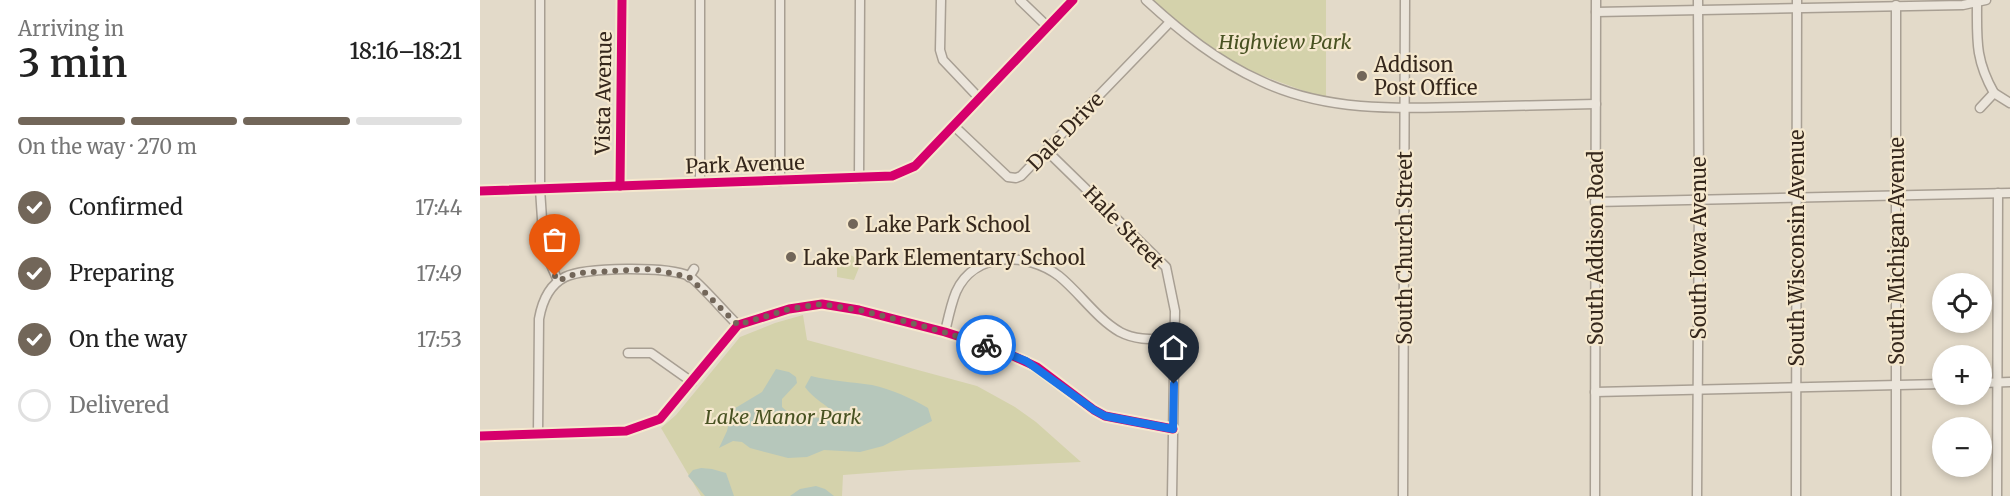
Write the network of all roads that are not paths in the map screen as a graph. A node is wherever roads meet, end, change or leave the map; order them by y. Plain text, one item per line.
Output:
1 (540, 0) edge
2 (622, 0) edge
3 (700, 0) edge
4 (780, 0) edge
5 (860, 0) edge
6 (941, 0) edge
7 (1020, 0) edge
8 (1074, 0) edge
9 (1146, 0) edge
10 (1405, 0) edge
11 (1596, 0) edge
12 (1982, 1) edge
13 (1797, 3) edge
14 (1698, 5) edge
15 (1896, 5) junction
16 (1596, 12) junction
17 (1170, 22) junction
18 (1048, 27) junction
19 (1994, 93) junction
20 (980, 99) junction
21 (2010, 103) edge
22 (1596, 104) junction
23 (1980, 108) dead end
24 (1404, 109) junction
25 (954, 126) junction
26 (1047, 151) junction
27 (859, 178) junction
28 (780, 181) junction
29 (700, 183) junction
30 (620, 186) junction
31 (540, 189) junction
32 (480, 191) edge
33 (1998, 193) junction
34 (2010, 193) edge
35 (1896, 196) junction
36 (1796, 198) junction
37 (1699, 200) junction
38 (1595, 202) junction
39 (558, 281) junction
40 (738, 325) junction
41 (945, 332) junction
42 (1174, 339) junction
43 (628, 353) dead end
44 (692, 382) junction
45 (2010, 382) edge
46 (1992, 383) edge
47 (1997, 383) junction
48 (1932, 384) edge
49 (1896, 385) junction
50 (1795, 387) junction
51 (1697, 389) junction
52 (1595, 392) junction
53 (1173, 429) junction
54 (538, 434) junction
55 (480, 436) edge
56 (1172, 496) edge
57 (1403, 496) edge
58 (1595, 496) edge
59 (1697, 496) edge
60 (1796, 496) edge
61 (1896, 496) edge
62 (1997, 496) edge

1 - 31 street
2 - 30 street, Vista Avenue
3 - 29 street
4 - 28 street
5 - 27 street
6 - 20 street
7 - 18 street
8 - 18 street, Park Avenue
9 - 17 street
10 - 24 street, South Church Street
11 - 16 street, South Addison Road
12 - 15 street
12 - 19 street
13 - 14 street
13 - 15 street
13 - 36 street, South Wisconsin Avenue
14 - 16 street
14 - 37 street, South Iowa Avenue
15 - 35 street, South Michigan Avenue
16 - 22 street, South Addison Road
17 - 24 street
17 - 26 street, Dale Drive
18 - 20 street, Park Avenue
19 - 21 street
19 - 23 street
20 - 25 street, Park Avenue
22 - 24 street
22 - 38 street, South Addison Road
24 - 57 street, South Church Street
25 - 26 street, Dale Drive
25 - 27 street, Park Avenue
26 - 42 street, Hale Street
27 - 28 street, Park Avenue
28 - 29 street, Park Avenue
29 - 30 street, Park Avenue
30 - 31 street, Park Avenue
31 - 32 street, Park Avenue
31 - 39 street
33 - 34 street
33 - 35 street
33 - 47 street
35 - 36 street
35 - 49 street, South Michigan Avenue
36 - 37 street
36 - 50 street, South Wisconsin Avenue
37 - 38 street
37 - 51 street, South Iowa Avenue
38 - 52 street, South Addison Road
39 - 40 street
39 - 54 street
40 - 41 street
40 - 44 street
41 - 42 street
41 - 53 street
42 - 53 street, Hale Street
43 - 44 street
44 - 54 street
45 - 47 street
46 - 47 street
47 - 62 street
48 - 49 street
49 - 50 street
49 - 61 street, South Michigan Avenue
50 - 51 street
50 - 60 street, South Wisconsin Avenue
51 - 52 street
51 - 59 street, South Iowa Avenue
52 - 58 street, South Addison Road
53 - 56 street, Hale Street
54 - 55 street

